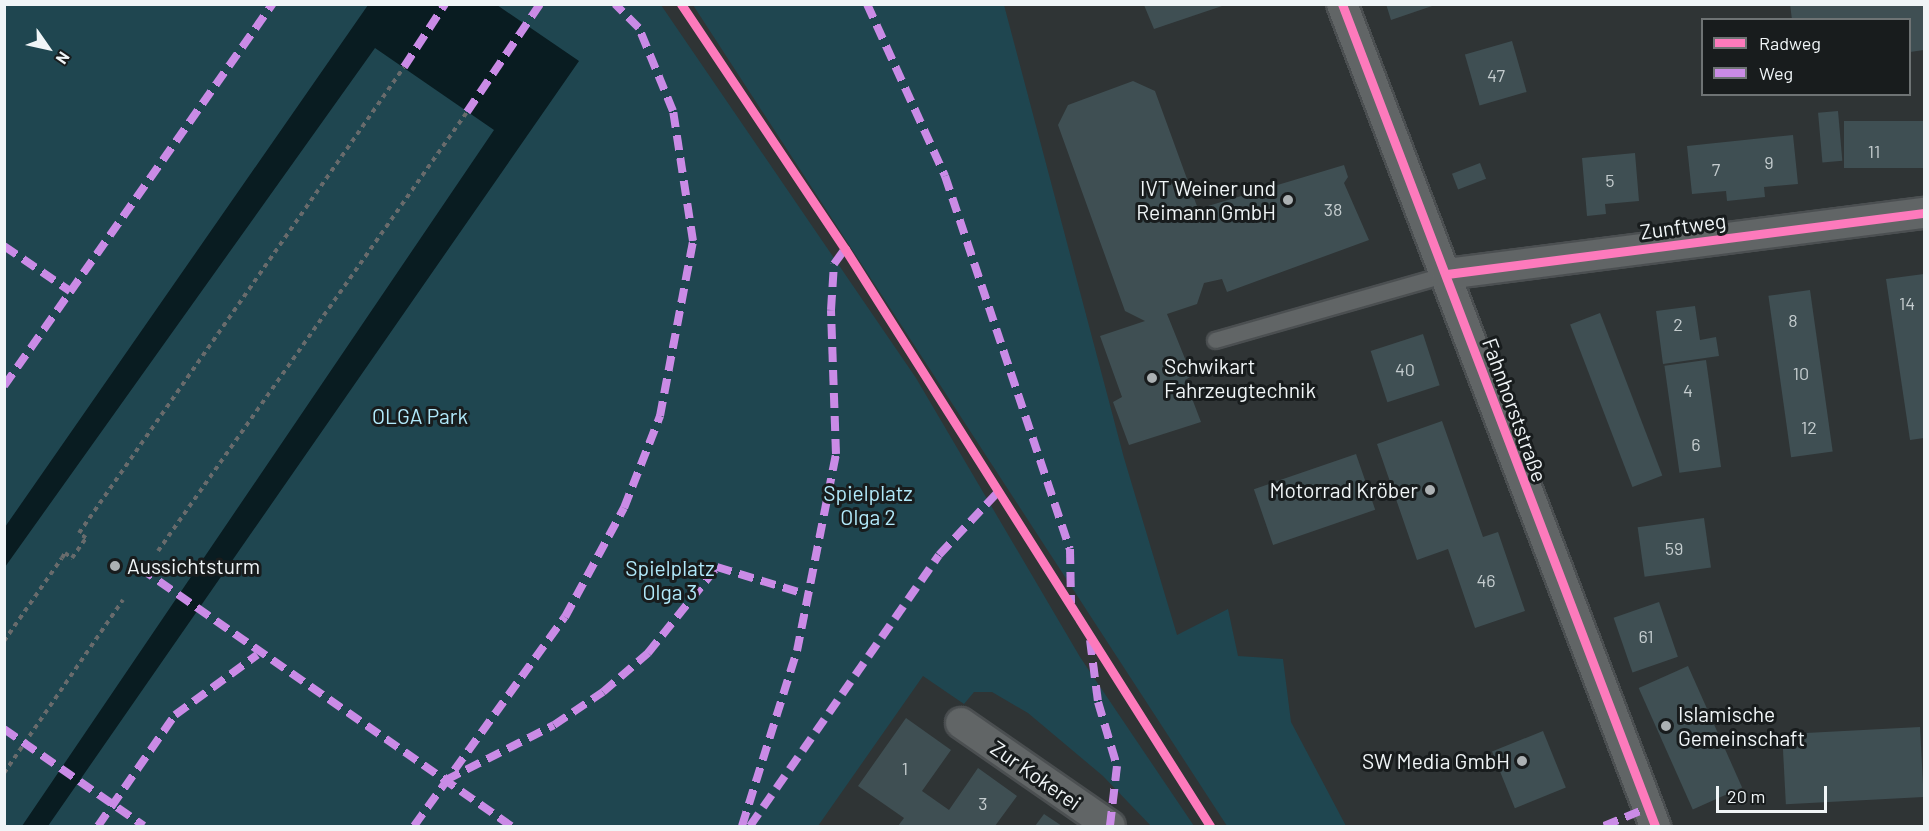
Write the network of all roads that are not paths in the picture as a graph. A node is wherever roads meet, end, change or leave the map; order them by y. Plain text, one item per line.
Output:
1 (1342, 4) edge
2 (1924, 213) edge
3 (1447, 274) junction
4 (1215, 340) dead end
5 (962, 723) dead end
6 (1110, 826) edge
7 (1655, 826) edge

1 - 3 street, Fahnhorststraße
2 - 3 street, Zunftweg
3 - 4 lane
3 - 7 street, Fahnhorststraße
5 - 6 street, Zur Kokerei

